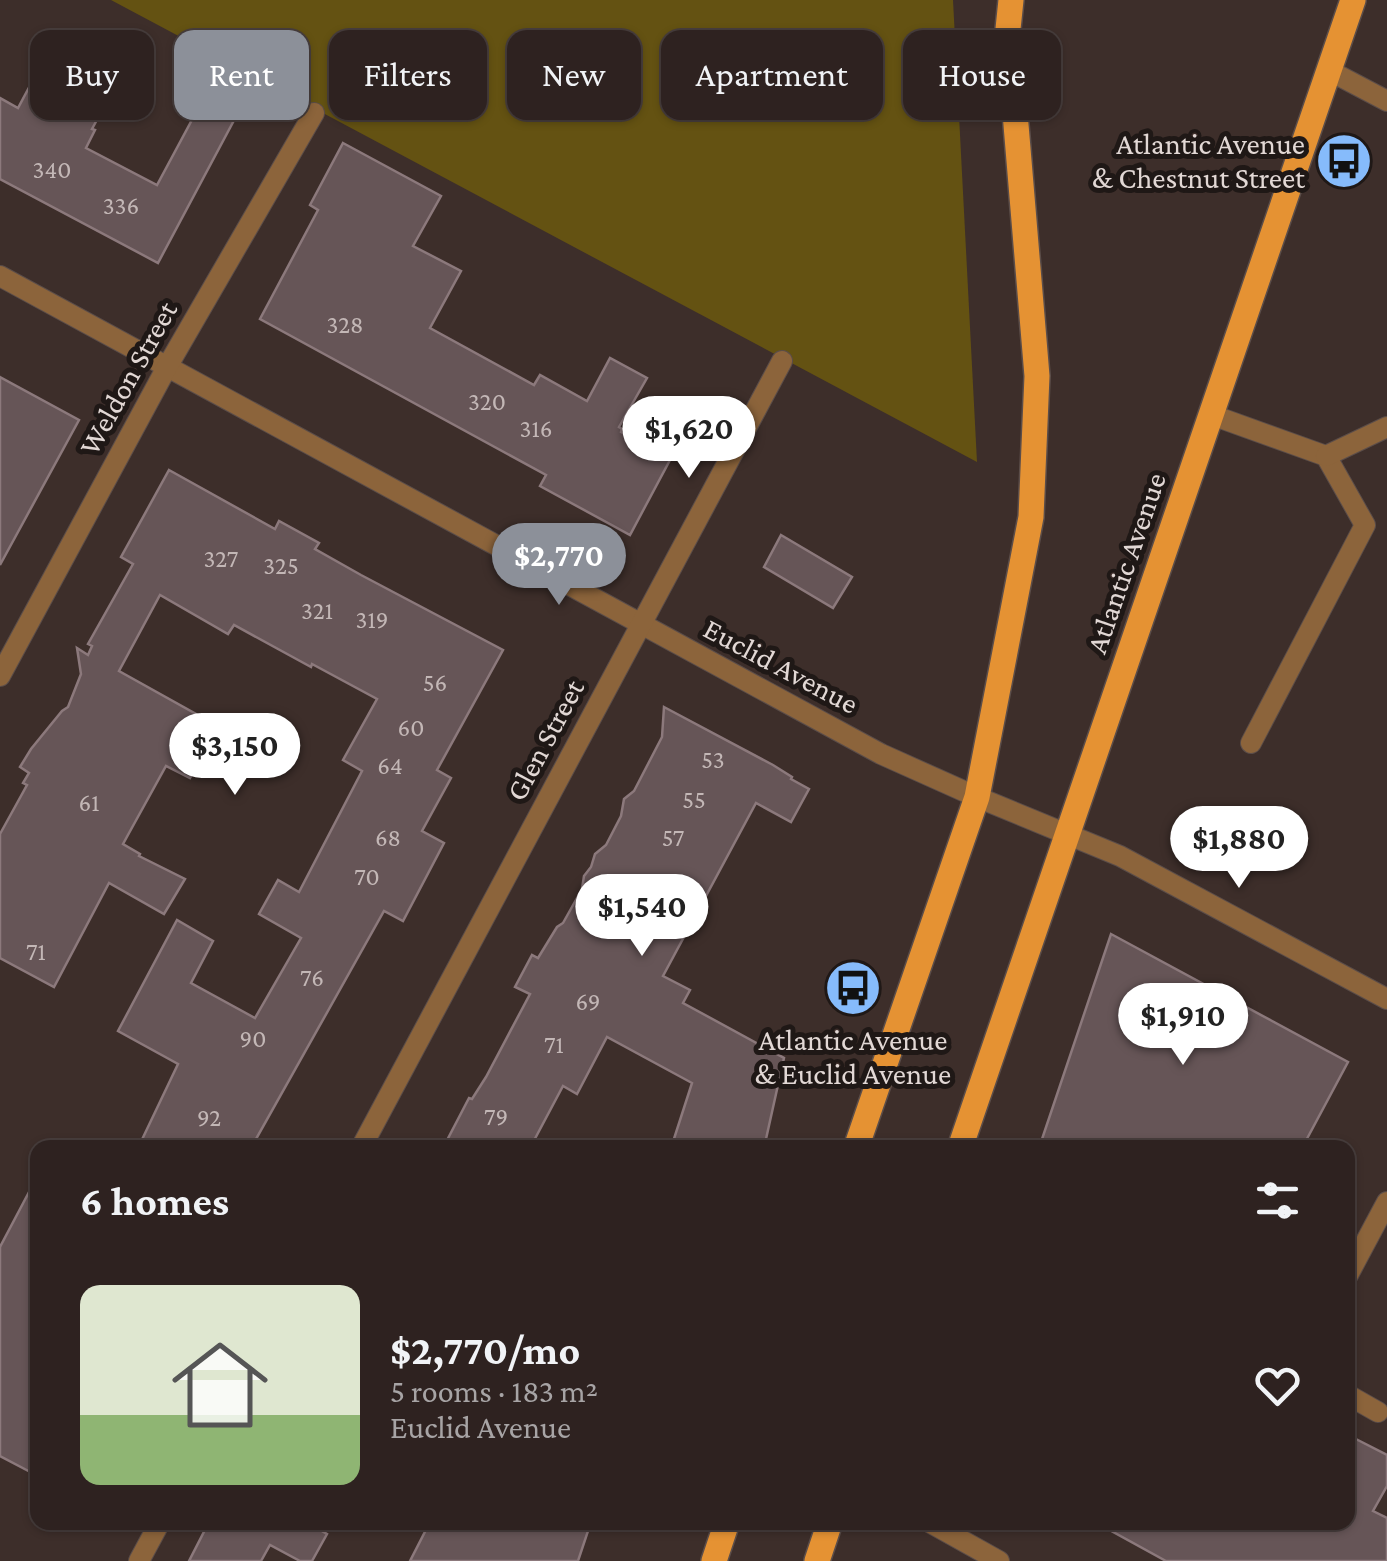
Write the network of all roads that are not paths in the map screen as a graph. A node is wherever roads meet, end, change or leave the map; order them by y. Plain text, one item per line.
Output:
1 (1011, 0) edge
2 (1353, 0) edge
3 (1330, 71) junction
4 (1387, 101) edge
5 (314, 112) dead end
6 (0, 276) edge
7 (782, 362) dead end
8 (168, 367) junction
9 (1212, 414) junction
10 (1387, 427) edge
11 (1326, 456) junction
12 (641, 624) junction
13 (0, 676) edge
14 (1251, 744) dead end
15 (977, 798) junction
16 (1067, 833) junction
17 (1387, 999) edge
18 (365, 1140) edge
19 (859, 1140) edge
20 (963, 1140) edge
21 (1387, 1202) edge
22 (1355, 1262) edge
23 (1355, 1399) edge
24 (1378, 1412) dead end
25 (156, 1530) edge
26 (724, 1530) edge
27 (827, 1530) edge
28 (943, 1530) edge
29 (139, 1561) edge
30 (714, 1561) edge
31 (817, 1561) edge
32 (999, 1561) edge

1 - 15 main road
2 - 3 main road, Atlantic Avenue
3 - 4 street
3 - 9 main road, Atlantic Avenue
5 - 8 street, Weldon Street
6 - 8 street, Euclid Avenue
7 - 12 street, Glen Street
8 - 12 street, Euclid Avenue
8 - 13 street, Weldon Street
9 - 11 street
9 - 16 main road, Atlantic Avenue
10 - 11 street
11 - 14 street
12 - 15 street, Euclid Avenue
12 - 18 street, Glen Street
15 - 16 street, Euclid Avenue
15 - 19 main road
16 - 17 street, Euclid Avenue
16 - 20 main road, Atlantic Avenue
21 - 22 street
23 - 24 street
25 - 29 street
26 - 30 main road
27 - 31 main road
28 - 32 street

